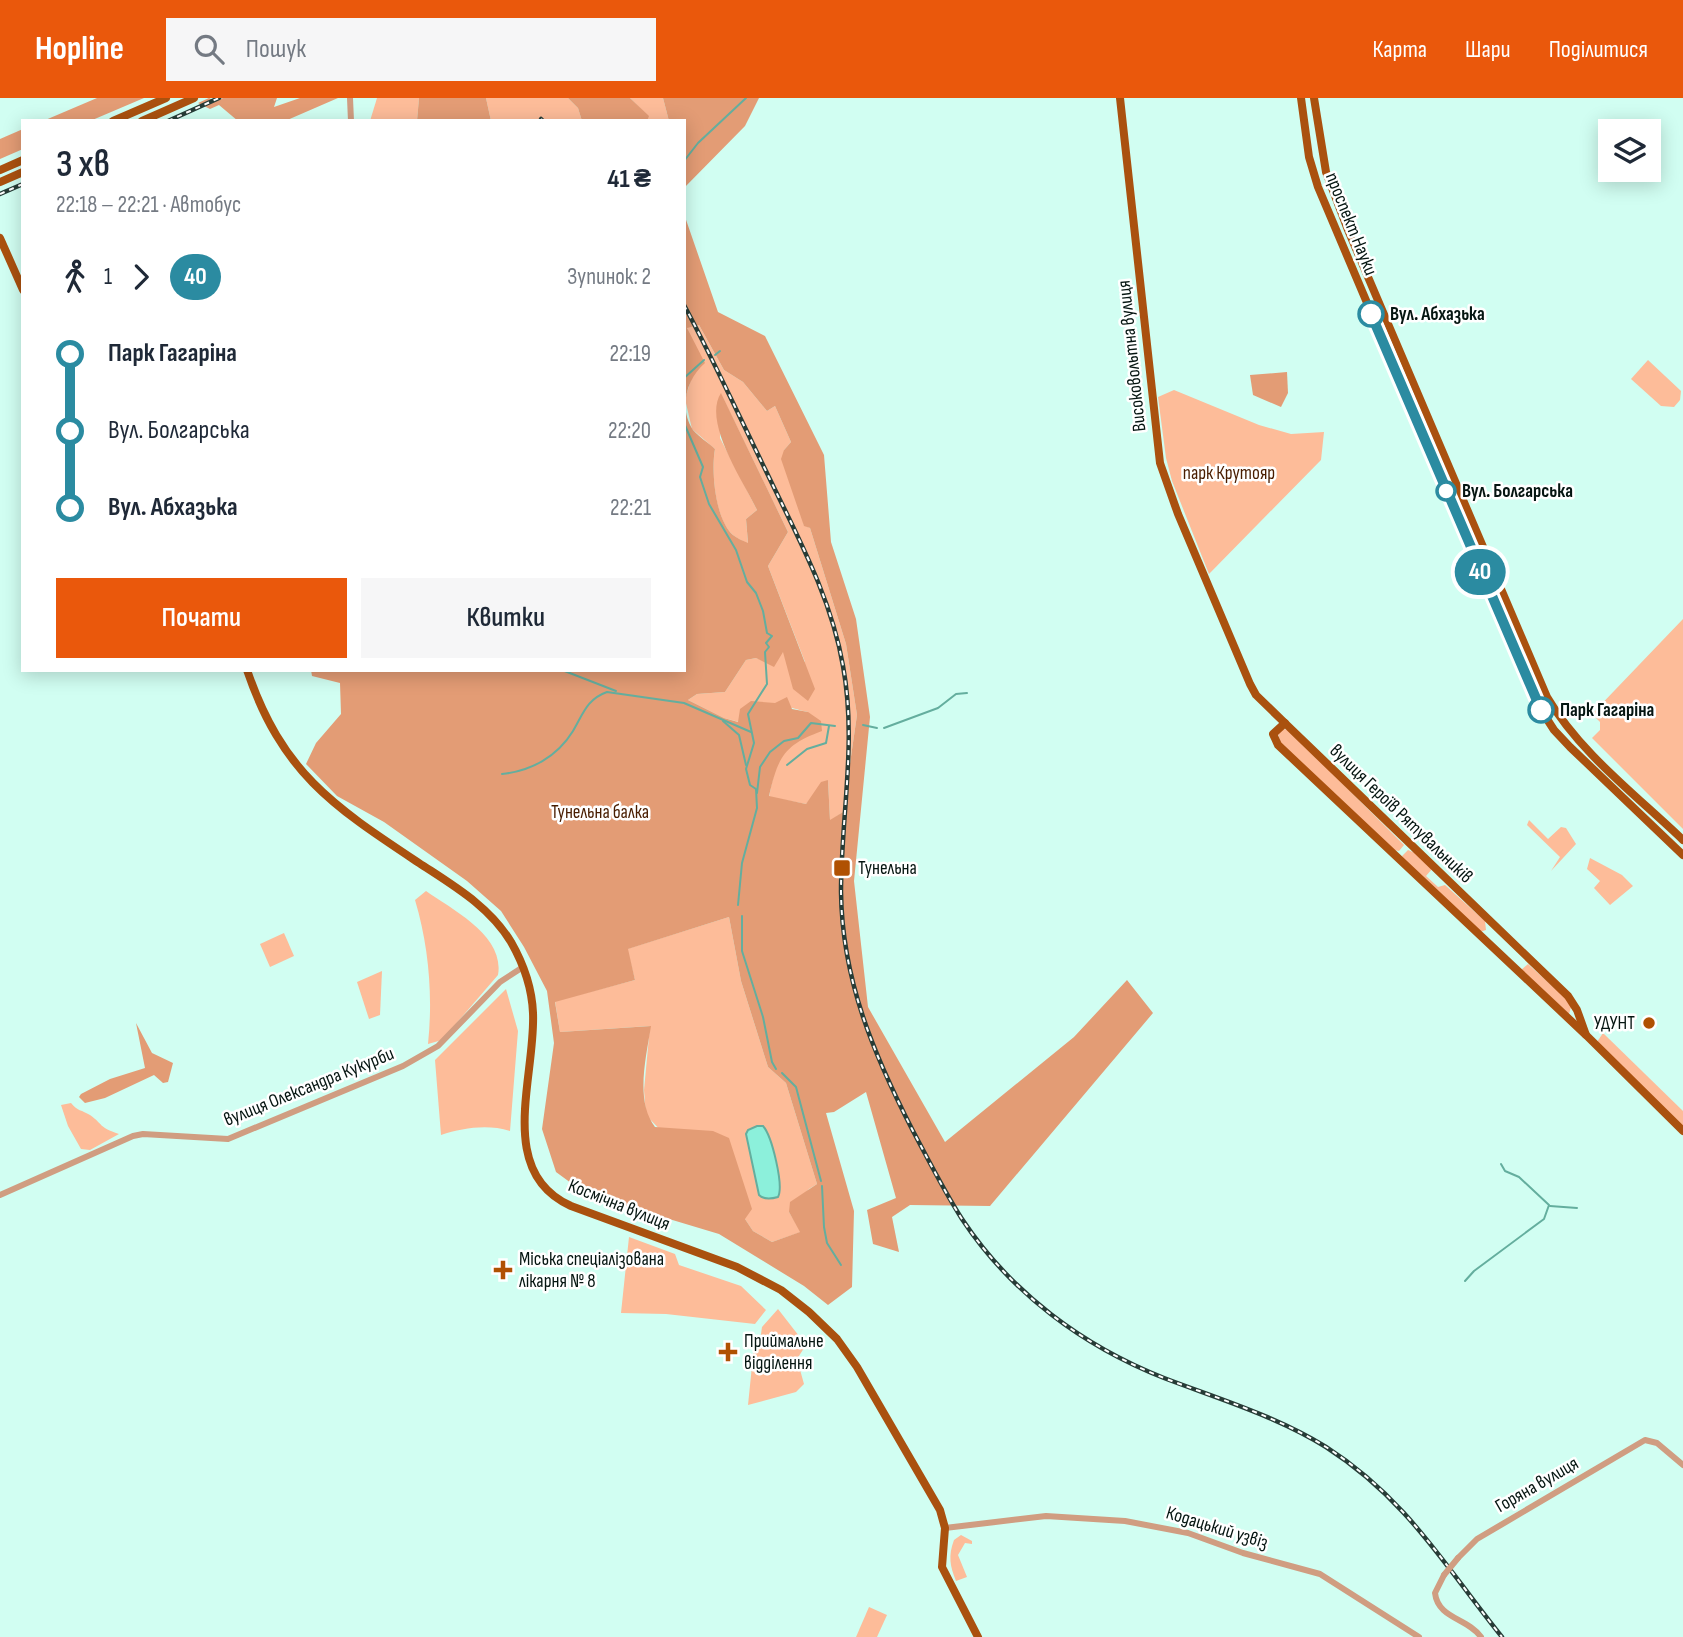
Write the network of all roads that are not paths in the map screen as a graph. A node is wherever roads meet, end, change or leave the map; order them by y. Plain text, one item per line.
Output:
1 (166, 98) edge
2 (194, 98) edge
3 (350, 98) edge
4 (1120, 98) edge
5 (1301, 98) edge
6 (1314, 98) edge
7 (118, 119) edge
8 (147, 119) edge
9 (351, 119) edge
10 (21, 161) edge
11 (0, 170) edge
12 (21, 173) edge
13 (0, 182) edge
14 (0, 238) edge
15 (21, 285) edge
16 (1214, 601) joint
17 (248, 672) edge
18 (1285, 723) junction
19 (1683, 840) edge
20 (1683, 855) edge
21 (523, 967) junction
22 (1586, 1035) junction
23 (1683, 1131) edge
24 (0, 1195) edge
25 (1683, 1465) edge
26 (945, 1528) junction
27 (978, 1637) edge
28 (1419, 1637) edge
29 (1481, 1637) edge

1 - 7 main road
2 - 8 main road
3 - 9 street
4 - 16 main road, Високовольтна вулиця
5 - 20 main road, проспект Науки
6 - 19 main road, проспект Науки
10 - 11 main road
12 - 13 main road
14 - 15 main road
16 - 18 main road, вулиця Героїв Рятувальників
17 - 21 main road, Космічна вулиця
18 - 22 main road, вулиця Героїв Рятувальників
18 - 22 main road, вулиця Героїв Рятувальників
21 - 24 street, вулиця Олександра Кукурби
21 - 26 main road, Космічна вулиця
22 - 23 main road, вулиця Героїв Рятувальників
25 - 29 street, Горяна вулиця, bridge
26 - 27 main road, Космічна вулиця
26 - 28 street, Кодацький узвіз

